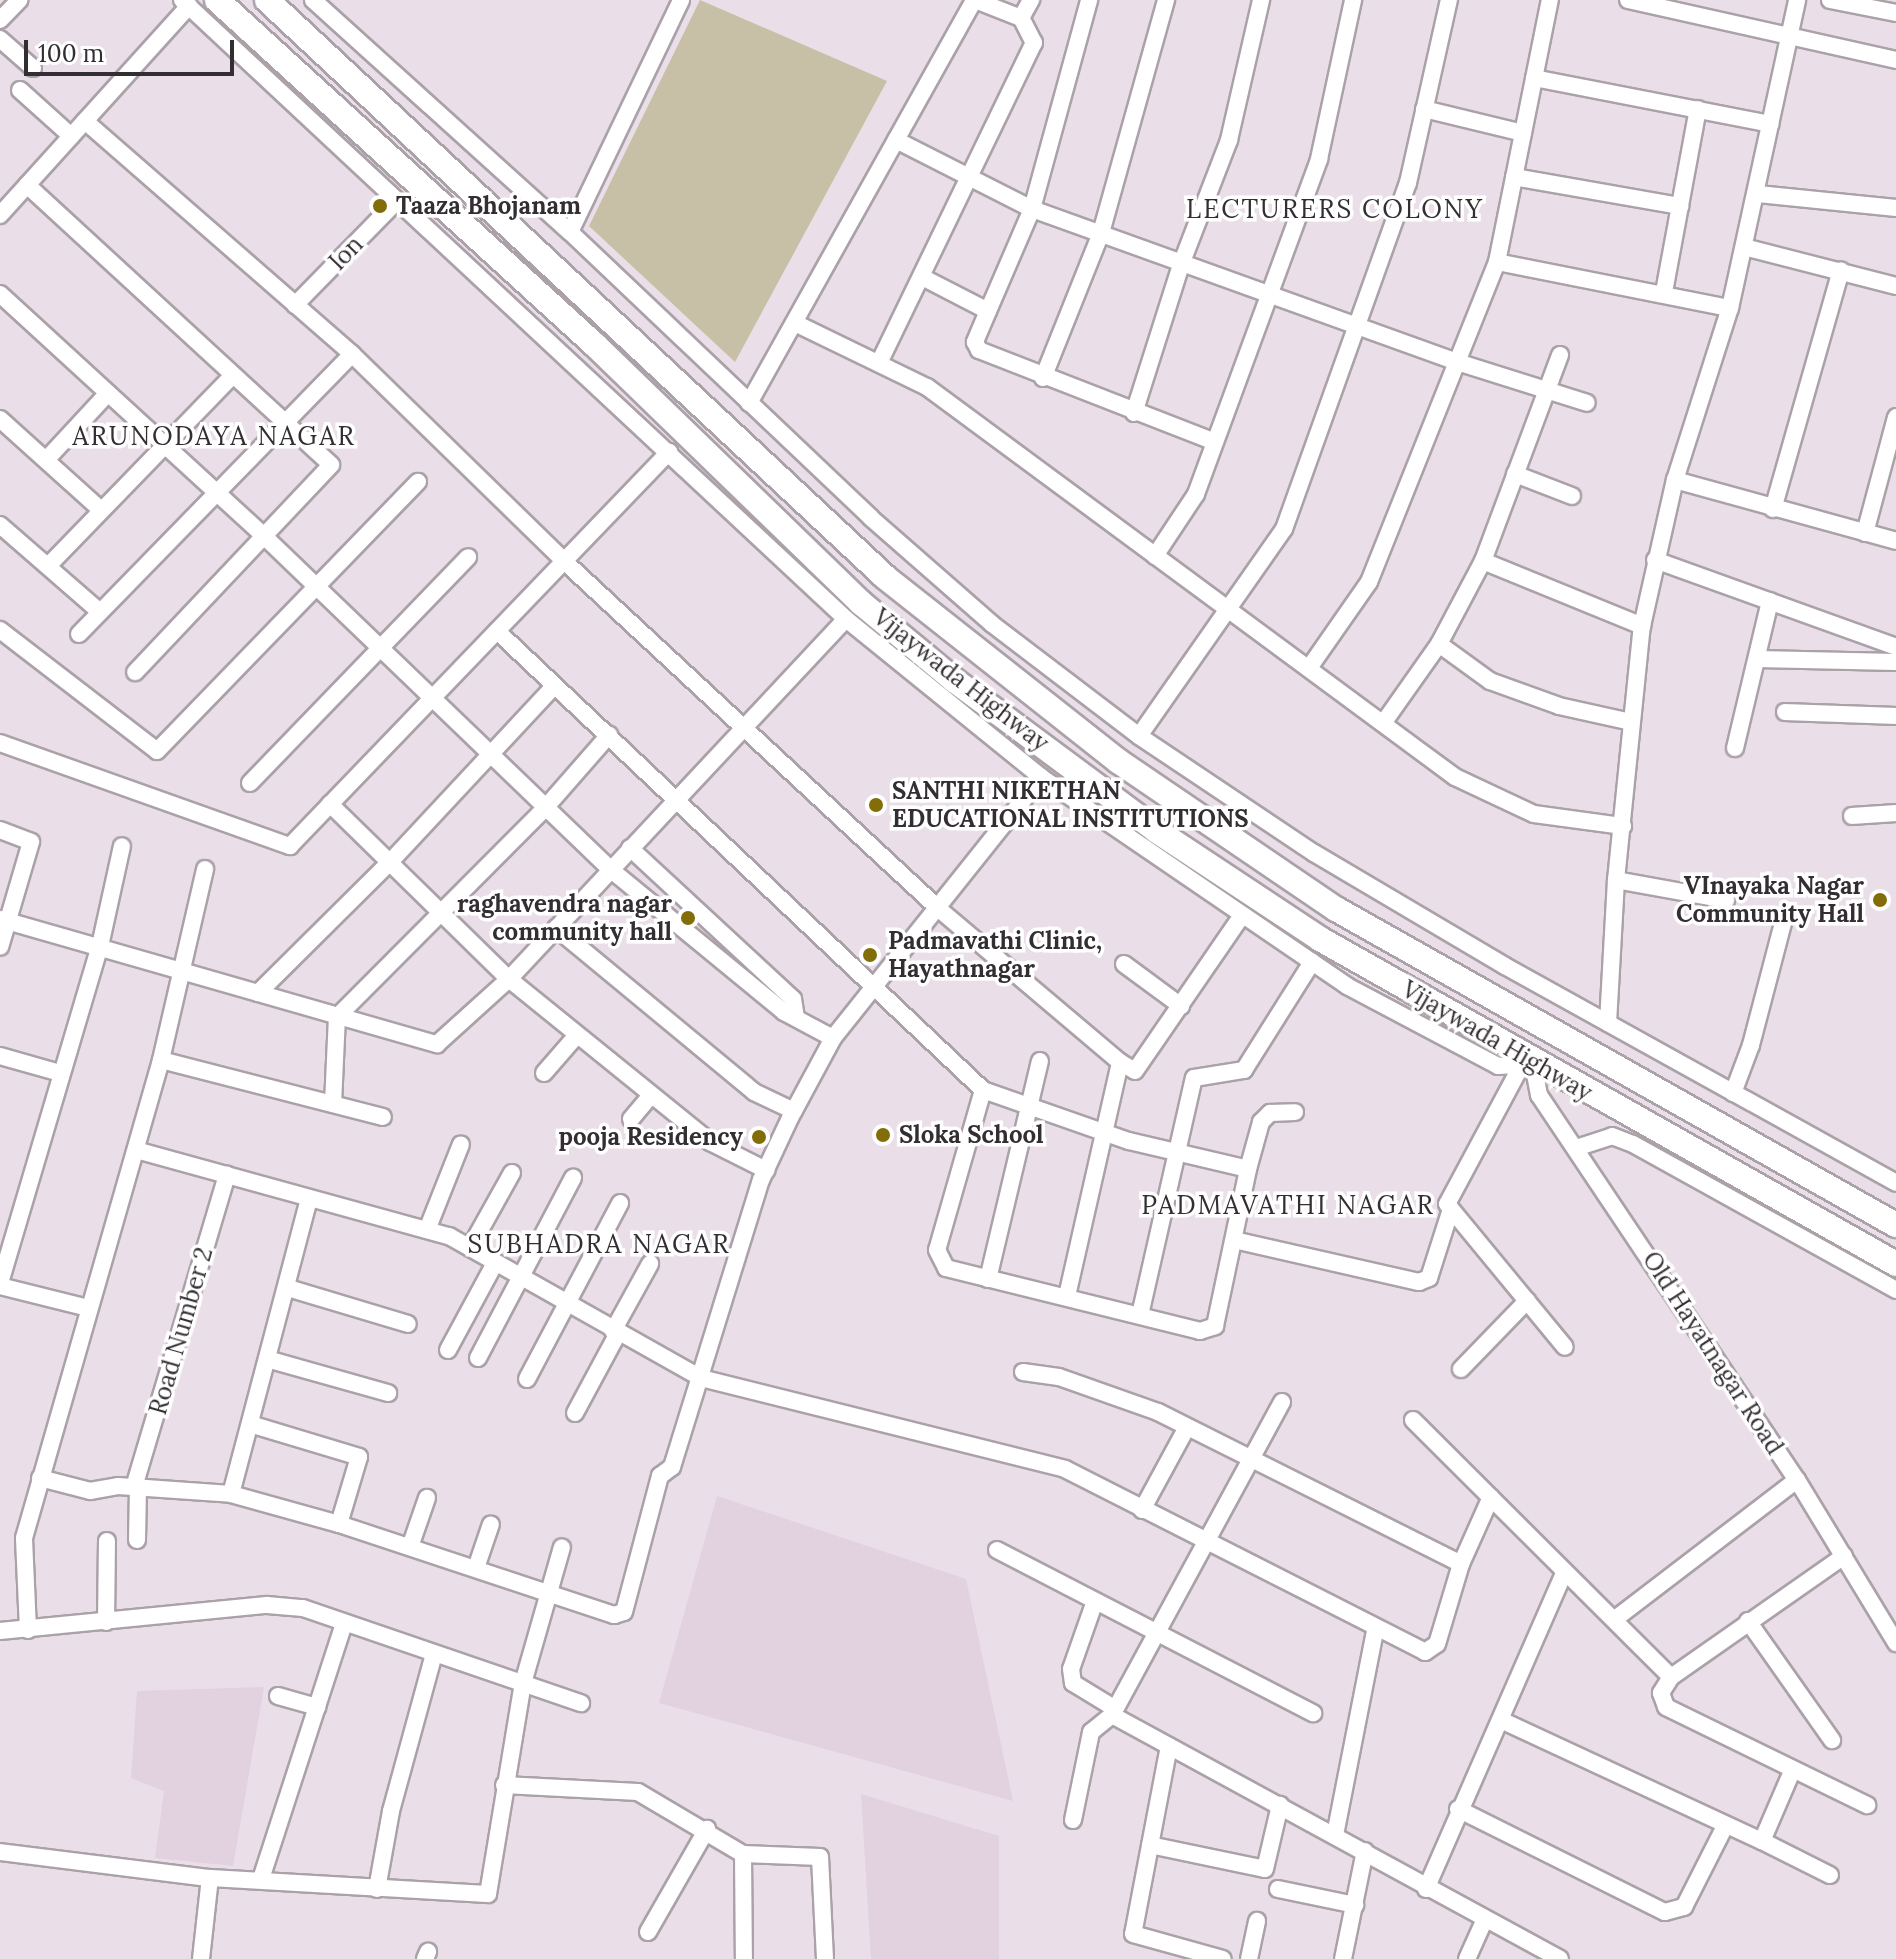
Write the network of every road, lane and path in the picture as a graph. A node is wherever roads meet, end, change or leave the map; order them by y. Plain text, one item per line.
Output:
1 (19, 0) edge
2 (217, 0) edge
3 (267, 0) edge
4 (313, 0) edge
5 (681, 0) edge
6 (975, 0) edge
7 (1031, 0) edge
8 (1089, 0) edge
9 (1166, 0) edge
10 (1261, 0) edge
11 (1353, 0) edge
12 (1449, 0) edge
13 (1550, 0) edge
14 (1628, 0) edge
15 (1797, 0) edge
16 (1830, 0) edge
17 (185, 3) edge
18 (1896, 13) edge
19 (1021, 18) junction
20 (0, 20) edge
21 (1790, 35) junction
22 (0, 39) edge
23 (1896, 60) edge
24 (33, 68) dead end
25 (1534, 78) junction
26 (20, 90) dead end
27 (1424, 109) junction
28 (1698, 109) junction
29 (85, 121) junction
30 (1771, 124) junction
31 (1523, 133) junction
32 (71, 136) junction
33 (896, 140) junction
34 (970, 176) junction
35 (1514, 177) junction
36 (27, 185) junction
37 (1758, 194) junction
38 (397, 201) junction
39 (4, 204) edge
40 (1680, 206) junction
41 (1896, 208) edge
42 (1032, 209) junction
43 (570, 232) junction
44 (1101, 233) junction
45 (1744, 247) junction
46 (1182, 262) junction
47 (1497, 262) junction
48 (1841, 270) junction
49 (922, 277) junction
50 (1896, 286) edge
51 (1267, 292) junction
52 (1664, 292) junction
53 (0, 294) edge
54 (295, 305) junction
55 (1730, 308) junction
56 (988, 311) junction
57 (797, 324) junction
58 (1354, 324) junction
59 (352, 354) junction
60 (1560, 355) dead end
61 (1454, 361) junction
62 (879, 363) junction
63 (233, 375) junction
64 (1043, 378) junction
65 (1546, 389) junction
66 (108, 393) junction
67 (749, 403) junction
68 (1587, 403) dead end
69 (1134, 413) junction
70 (1896, 417) edge
71 (0, 419) edge
72 (284, 422) junction
73 (1215, 442) junction
74 (163, 443) junction
75 (669, 452) junction
76 (46, 460) junction
77 (1515, 474) junction
78 (1675, 480) junction
79 (418, 482) dead end
80 (216, 492) junction
81 (1572, 496) dead end
82 (100, 509) junction
83 (1773, 509) junction
84 (813, 510) junction
85 (0, 525) edge
86 (1865, 533) junction
87 (790, 534) junction
88 (264, 536) junction
89 (1896, 541) edge
90 (1155, 556) junction
91 (468, 557) dead end
92 (1655, 560) junction
93 (564, 561) junction
94 (1483, 561) junction
95 (48, 566) junction
96 (317, 586) junction
97 (1770, 601) junction
98 (1232, 608) junction
99 (99, 611) junction
100 (846, 619) junction
101 (1642, 626) junction
102 (0, 630) edge
103 (497, 631) junction
104 (79, 634) dead end
105 (1439, 644) junction
106 (379, 647) junction
107 (1896, 647) edge
108 (1757, 659) junction
109 (1896, 662) edge
110 (1309, 668) junction
111 (135, 672) dead end
112 (554, 686) junction
113 (431, 696) junction
114 (1785, 712) dead end
115 (1896, 716) edge
116 (1384, 722) junction
117 (1631, 722) junction
118 (744, 730) junction
119 (609, 735) junction
120 (1139, 736) junction
121 (0, 743) edge
122 (1735, 748) dead end
123 (491, 754) junction
124 (1041, 777) junction
125 (250, 783) dead end
126 (676, 798) junction
127 (330, 804) junction
128 (546, 807) junction
129 (1896, 813) edge
130 (1852, 816) dead end
131 (1623, 826) junction
132 (0, 830) edge
133 (122, 846) dead end
134 (630, 848) junction
135 (391, 861) junction
136 (205, 869) dead end
137 (610, 869) junction
138 (1616, 880) junction
139 (1726, 900) dead end
140 (940, 910) junction
141 (443, 911) junction
142 (1785, 915) dead end
143 (1241, 917) junction
144 (4, 920) edge
145 (556, 928) junction
146 (100, 946) junction
147 (0, 947) edge
148 (1312, 962) junction
149 (1124, 964) dead end
150 (183, 970) junction
151 (509, 979) junction
152 (875, 987) junction
153 (258, 993) junction
154 (1181, 1006) junction
155 (337, 1017) junction
156 (796, 1017) junction
157 (1608, 1023) junction
158 (577, 1035) junction
159 (833, 1038) junction
160 (0, 1056) edge
161 (161, 1060) junction
162 (1040, 1061) dead end
163 (1120, 1062) junction
164 (1526, 1066) junction
165 (60, 1073) junction
166 (544, 1073) dead end
167 (983, 1090) junction
168 (1733, 1093) junction
169 (650, 1096) junction
170 (333, 1104) junction
171 (1030, 1106) junction
172 (794, 1111) junction
173 (1295, 1112) dead end
174 (383, 1117) dead end
175 (631, 1119) dead end
176 (1103, 1131) junction
177 (461, 1144) dead end
178 (1576, 1148) junction
179 (136, 1150) junction
180 (1177, 1151) junction
181 (1248, 1169) junction
182 (766, 1170) junction
183 (512, 1173) dead end
184 (227, 1175) junction
185 (573, 1178) dead end
186 (1896, 1183) edge
187 (309, 1198) junction
188 (620, 1203) dead end
189 (1451, 1209) junction
190 (1896, 1225) edge
191 (427, 1230) junction
192 (1234, 1240) junction
193 (470, 1248) junction
194 (495, 1263) junction
195 (650, 1264) dead end
196 (1896, 1264) edge
197 (523, 1279) junction
198 (988, 1279) junction
199 (0, 1285) edge
200 (288, 1288) junction
201 (1896, 1290) edge
202 (1067, 1296) junction
203 (1527, 1301) junction
204 (565, 1304) junction
205 (88, 1308) junction
206 (1140, 1315) junction
207 (408, 1324) dead end
208 (616, 1332) junction
209 (1565, 1347) dead end
210 (448, 1350) dead end
211 (478, 1358) dead end
212 (267, 1359) junction
213 (1461, 1369) dead end
214 (1023, 1372) dead end
215 (701, 1378) junction
216 (527, 1379) dead end
217 (388, 1393) dead end
218 (1282, 1402) dead end
219 (575, 1413) dead end
220 (1413, 1420) dead end
221 (250, 1424) junction
222 (1187, 1427) junction
223 (1250, 1458) junction
224 (40, 1478) junction
225 (1797, 1480) junction
226 (136, 1487) junction
227 (231, 1494) junction
228 (1491, 1497) junction
229 (427, 1498) dead end
230 (1142, 1510) junction
231 (339, 1524) junction
232 (491, 1524) dead end
233 (137, 1540) dead end
234 (107, 1541) dead end
235 (1205, 1543) junction
236 (410, 1547) junction
237 (562, 1547) dead end
238 (997, 1550) dead end
239 (1844, 1556) junction
240 (1461, 1564) junction
241 (476, 1568) junction
242 (1564, 1573) junction
243 (549, 1592) junction
244 (1095, 1601) junction
245 (1615, 1619) junction
246 (1748, 1621) junction
247 (106, 1622) junction
248 (344, 1623) junction
249 (28, 1630) junction
250 (0, 1631) edge
251 (1375, 1631) junction
252 (1156, 1633) junction
253 (1896, 1643) edge
254 (434, 1654) junction
255 (1671, 1677) junction
256 (523, 1683) junction
257 (278, 1696) dead end
258 (581, 1703) dead end
259 (317, 1707) junction
260 (1113, 1711) junction
261 (1313, 1713) dead end
262 (1503, 1721) junction
263 (1832, 1740) dead end
264 (1169, 1746) junction
265 (1793, 1769) junction
266 (504, 1785) junction
267 (1280, 1805) junction
268 (1867, 1805) dead end
269 (1458, 1809) junction
270 (1073, 1820) dead end
271 (1724, 1828) junction
272 (707, 1829) junction
273 (1335, 1835) junction
274 (1762, 1841) junction
275 (1150, 1845) junction
276 (1365, 1851) junction
277 (0, 1852) edge
278 (743, 1854) junction
279 (1830, 1875) dead end
280 (210, 1878) junction
281 (261, 1879) junction
282 (377, 1889) junction
283 (1278, 1889) dead end
284 (1426, 1889) junction
285 (1355, 1905) junction
286 (1257, 1921) dead end
287 (1484, 1921) junction
288 (648, 1932) dead end
289 (201, 1959) edge
290 (744, 1959) edge
291 (825, 1959) edge
292 (1223, 1959) edge
293 (1249, 1959) edge
294 (1343, 1959) edge
295 (1467, 1959) edge
296 (1560, 1959) edge

1 - 20 street
2 - 87 highway, Vijaywada Highway
3 - 84 highway, Vijaywada Highway
4 - 43 street
5 - 43 street
6 - 19 street
6 - 33 street
7 - 19 street
8 - 42 street
9 - 44 street
10 - 46 street
11 - 51 street
12 - 27 street
13 - 25 street
14 - 21 street
15 - 21 street
16 - 18 street
17 - 29 street
17 - 38 street
19 - 34 street
21 - 23 street
21 - 30 street
22 - 24 street
25 - 28 street
25 - 31 street
26 - 32 street
27 - 31 street
27 - 58 street
28 - 30 street
28 - 40 street
29 - 32 street
29 - 54 street
30 - 37 street
31 - 35 street
32 - 36 street
33 - 34 street
33 - 57 street
34 - 42 street
34 - 49 street
35 - 40 street
35 - 47 street
36 - 39 street
36 - 63 street
37 - 41 street
37 - 45 street
38 - 54 street, Ion
38 - 75 street
40 - 52 street
42 - 44 street
42 - 56 street
43 - 67 street
44 - 46 street
44 - 64 street
45 - 48 street
45 - 55 street
46 - 51 street
46 - 69 street
47 - 52 street
47 - 61 street
48 - 50 street
48 - 83 street
49 - 56 street
49 - 62 street
51 - 58 street
51 - 73 street
52 - 55 street
53 - 66 street
54 - 59 street
55 - 78 street
56 - 64 street
57 - 62 street
57 - 67 street
58 - 61 street
58 - 98 street
59 - 72 street
59 - 93 street
60 - 65 street
61 - 65 street
61 - 110 street
62 - 90 street
63 - 72 street
63 - 74 street
64 - 69 street
65 - 68 street
65 - 77 street
66 - 74 street
66 - 76 street
67 - 120 street
69 - 73 street
70 - 86 street
71 - 76 street
72 - 80 street
72 - 88 street
73 - 90 street
74 - 80 street
74 - 82 street
75 - 93 street
75 - 100 street
76 - 82 street
77 - 81 street
77 - 94 street
78 - 83 street
78 - 92 street
79 - 96 street
80 - 88 street
80 - 99 street
82 - 95 street
83 - 86 street
84 - 87 highway
84 - 190 highway, Vijaywada Highway
85 - 95 street
86 - 89 street
87 - 164 highway, Vijaywada Highway
88 - 96 street
88 - 111 street
90 - 98 street
91 - 106 street
92 - 97 street
92 - 101 street
93 - 103 street
93 - 118 street
94 - 101 street
94 - 105 street
95 - 99 street
96 - 102 street
96 - 106 street
97 - 107 street
97 - 108 street
98 - 110 street
98 - 120 street
99 - 104 street
100 - 118 street
100 - 124 street
101 - 117 street
103 - 112 street
103 - 113 street
105 - 116 street
105 - 117 street
106 - 113 street
106 - 125 street
108 - 109 street
108 - 122 street
110 - 116 street
112 - 119 street
112 - 123 street
113 - 123 street
113 - 127 street
114 - 115 street
116 - 131 street
117 - 131 street
118 - 126 street
118 - 140 street
119 - 126 street
119 - 128 street
120 - 157 street
121 - 127 street
123 - 128 street
123 - 135 street
124 - 140 street
124 - 143 street
126 - 134 street
126 - 152 street
127 - 135 street
128 - 137 street
128 - 141 street
129 - 130 street
131 - 138 street
132 - 144 street
133 - 146 street
134 - 137 street
134 - 156 street
135 - 141 street
135 - 153 street
136 - 150 street
137 - 145 street
137 - 156 street
138 - 139 street
138 - 157 street
140 - 152 street
140 - 163 street
141 - 151 street
141 - 155 street
142 - 168 street
143 - 148 street
143 - 154 street
144 - 146 street
144 - 147 street
145 - 151 street
145 - 172 street
146 - 150 street
146 - 165 street
148 - 164 street
148 - 180 street
149 - 154 street
150 - 153 street
150 - 161 street
151 - 155 street
151 - 158 street
152 - 159 street
152 - 167 street
153 - 155 street
154 - 163 street
155 - 170 street
156 - 159 street
157 - 168 street
158 - 166 street
158 - 169 street
159 - 172 street
160 - 165 street
161 - 170 street
161 - 179 street
162 - 171 street
163 - 176 street
164 - 178 street, Old Hayatnagar Road
164 - 189 street
164 - 196 highway, Vijaywada Highway
165 - 199 street
167 - 171 street
167 - 198 street
168 - 186 street
169 - 175 street
169 - 182 street
170 - 174 street
171 - 176 street
171 - 198 street
172 - 182 street
173 - 181 street
176 - 180 street
176 - 202 street
177 - 191 street
178 - 201 street
178 - 225 street, Old Hayatnagar Road
179 - 184 street
179 - 205 street
180 - 181 street
180 - 206 street
181 - 192 street
182 - 215 street
183 - 193 street
184 - 187 street
184 - 226 street, Road Number 2
185 - 197 street
187 - 191 street
187 - 200 street
188 - 204 street
189 - 192 street
189 - 203 street
191 - 193 street
192 - 206 street
193 - 194 street
194 - 197 street
194 - 210 street
195 - 208 street
197 - 204 street
197 - 211 street
198 - 202 street
199 - 205 street
200 - 207 street
200 - 212 street
202 - 206 street
203 - 209 street
203 - 213 street
204 - 208 street
204 - 216 street
205 - 224 street
208 - 215 street
208 - 219 street
212 - 217 street
212 - 221 street
214 - 222 street
215 - 230 street
215 - 243 street
218 - 223 street
220 - 228 street
221 - 227 street
221 - 231 street
222 - 223 street
222 - 230 street
223 - 235 street
223 - 240 street
224 - 226 street
224 - 249 street
225 - 239 street, Old Hayatnagar Road
225 - 245 street
226 - 227 street
226 - 233 street, Road Number 2
227 - 231 street
228 - 240 street
228 - 242 street
229 - 236 street
230 - 235 street
231 - 236 street
232 - 241 street
234 - 247 street
235 - 251 street
235 - 252 street
236 - 241 street
237 - 243 street
238 - 244 street
239 - 246 street
239 - 253 street, Old Hayatnagar Road
240 - 251 street
241 - 243 street
242 - 245 street
242 - 262 street
243 - 256 street
244 - 252 street
244 - 260 street
245 - 255 street
246 - 255 street
246 - 263 street
247 - 248 street
247 - 249 street
248 - 254 street
248 - 259 street
249 - 250 street
251 - 273 street
252 - 260 street
252 - 261 street
254 - 256 street
254 - 282 street
255 - 265 street
256 - 258 street
256 - 266 street
257 - 259 street
259 - 281 street
260 - 264 street
260 - 270 street
262 - 269 street
262 - 271 street
264 - 267 street
264 - 275 street
265 - 268 street
265 - 274 street
266 - 272 street
266 - 282 street
267 - 273 street
267 - 275 street
269 - 271 street
269 - 284 street
271 - 274 street
272 - 278 street
272 - 288 street
273 - 276 street
274 - 279 street
275 - 292 street
276 - 284 street
276 - 285 street
277 - 280 street
278 - 290 street
278 - 291 street
280 - 281 street
280 - 289 street
281 - 282 street
283 - 285 street
284 - 287 street
285 - 294 street
286 - 293 street
287 - 295 street
287 - 296 street

